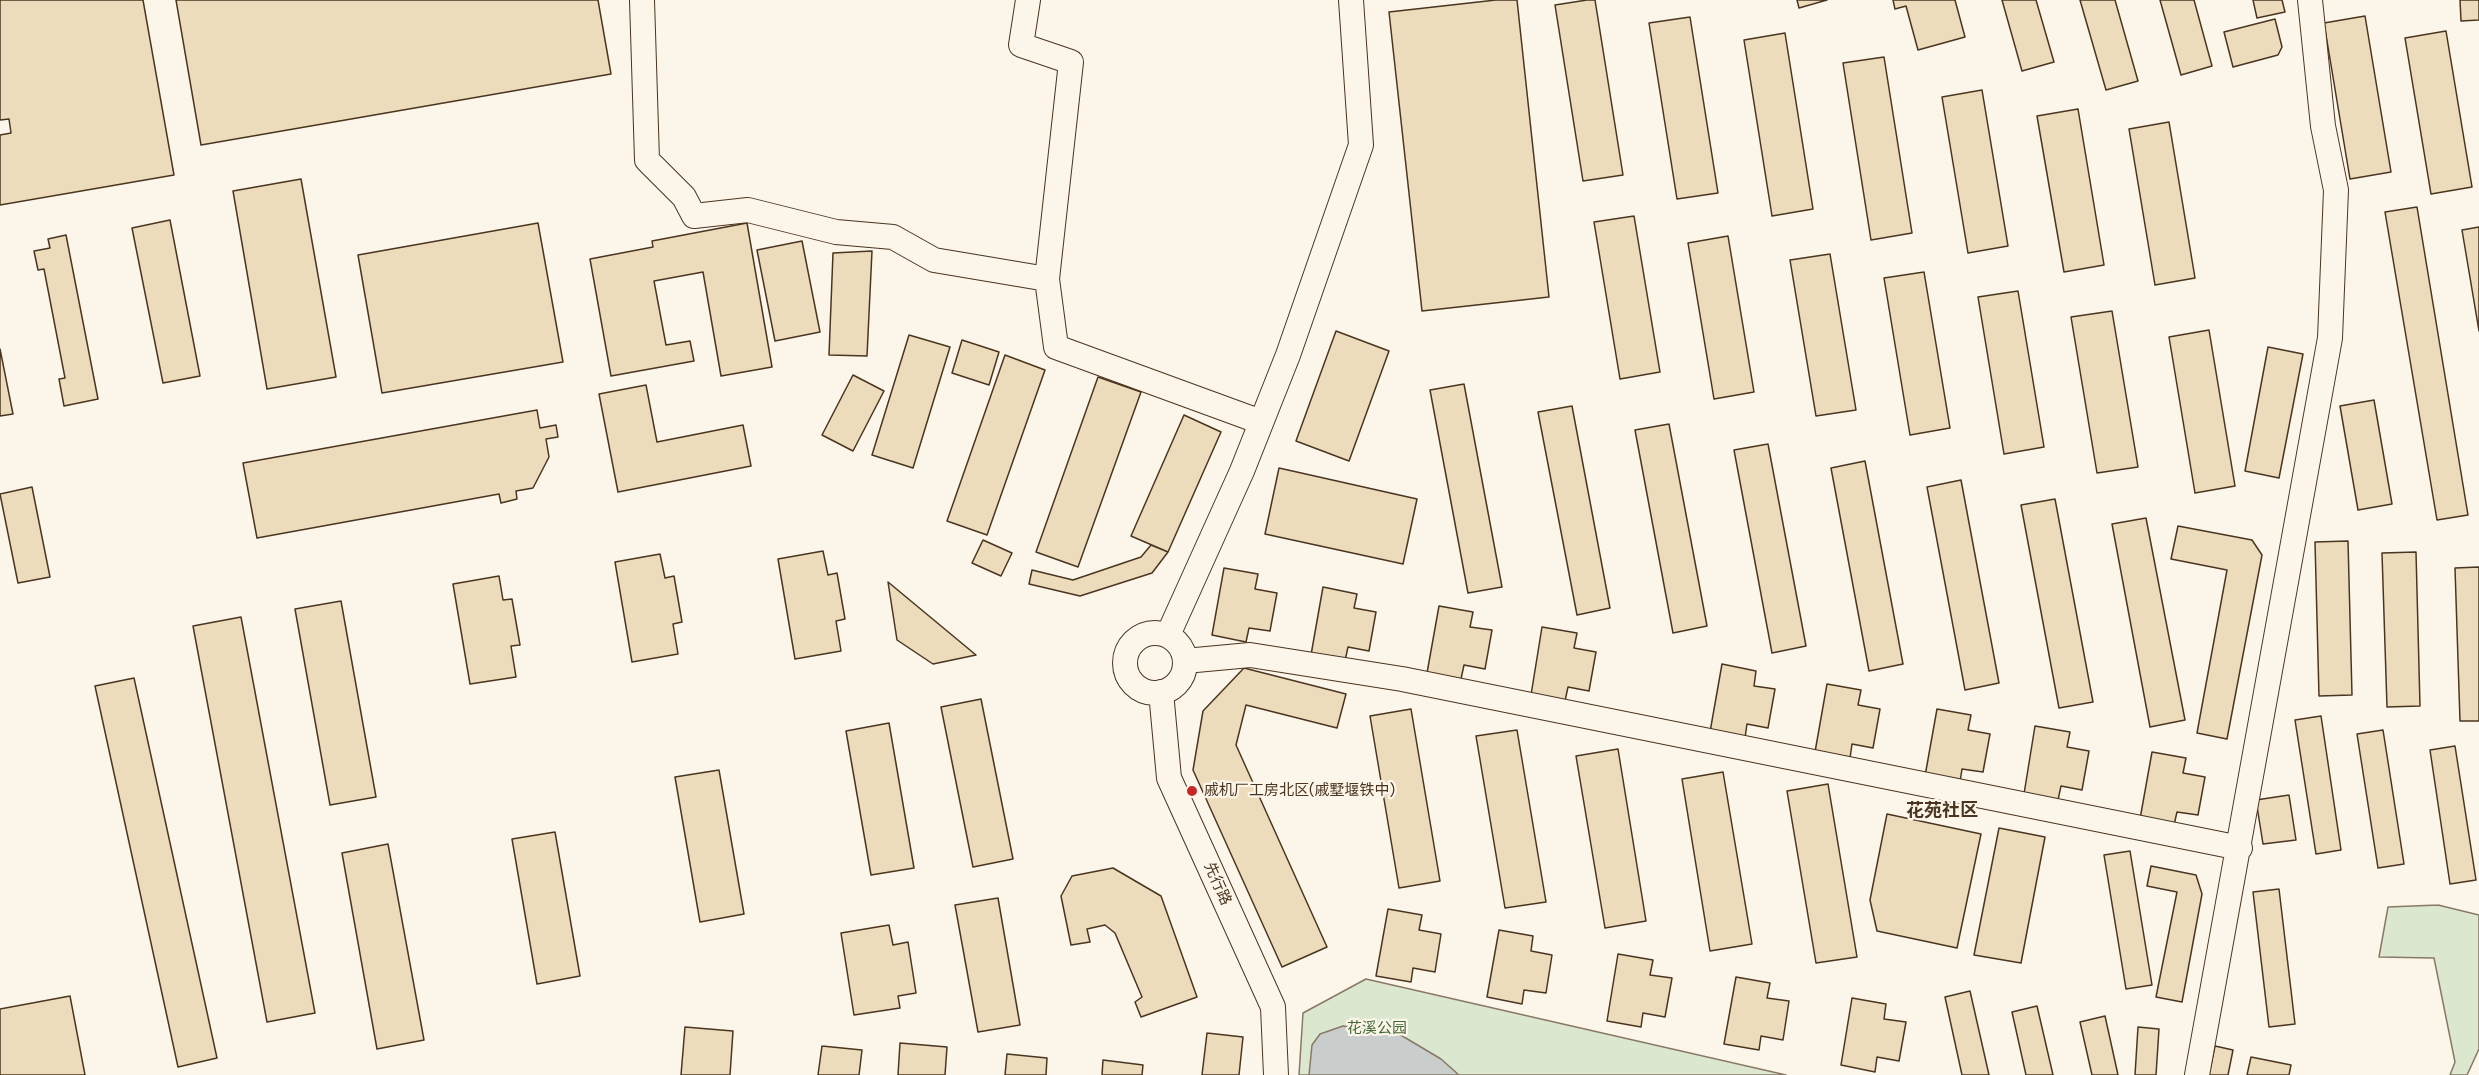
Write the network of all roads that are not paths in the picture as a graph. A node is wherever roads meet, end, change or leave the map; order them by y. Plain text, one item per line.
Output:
1 (642, 0) edge
2 (1028, 0) edge
3 (1351, 0) edge
4 (2310, 0) edge
5 (1047, 279) junction
6 (1261, 422) junction
7 (1168, 636) junction
8 (1185, 661) junction
9 (1161, 692) junction
10 (2240, 848) junction
11 (1276, 1075) edge
12 (2197, 1075) edge

1 - 5 street
2 - 5 street
3 - 6 street
4 - 10 street
5 - 6 street
6 - 7 street
7 - 8 street
7 - 9 street
8 - 9 street
8 - 10 street
9 - 11 street, 先行路
10 - 12 street

